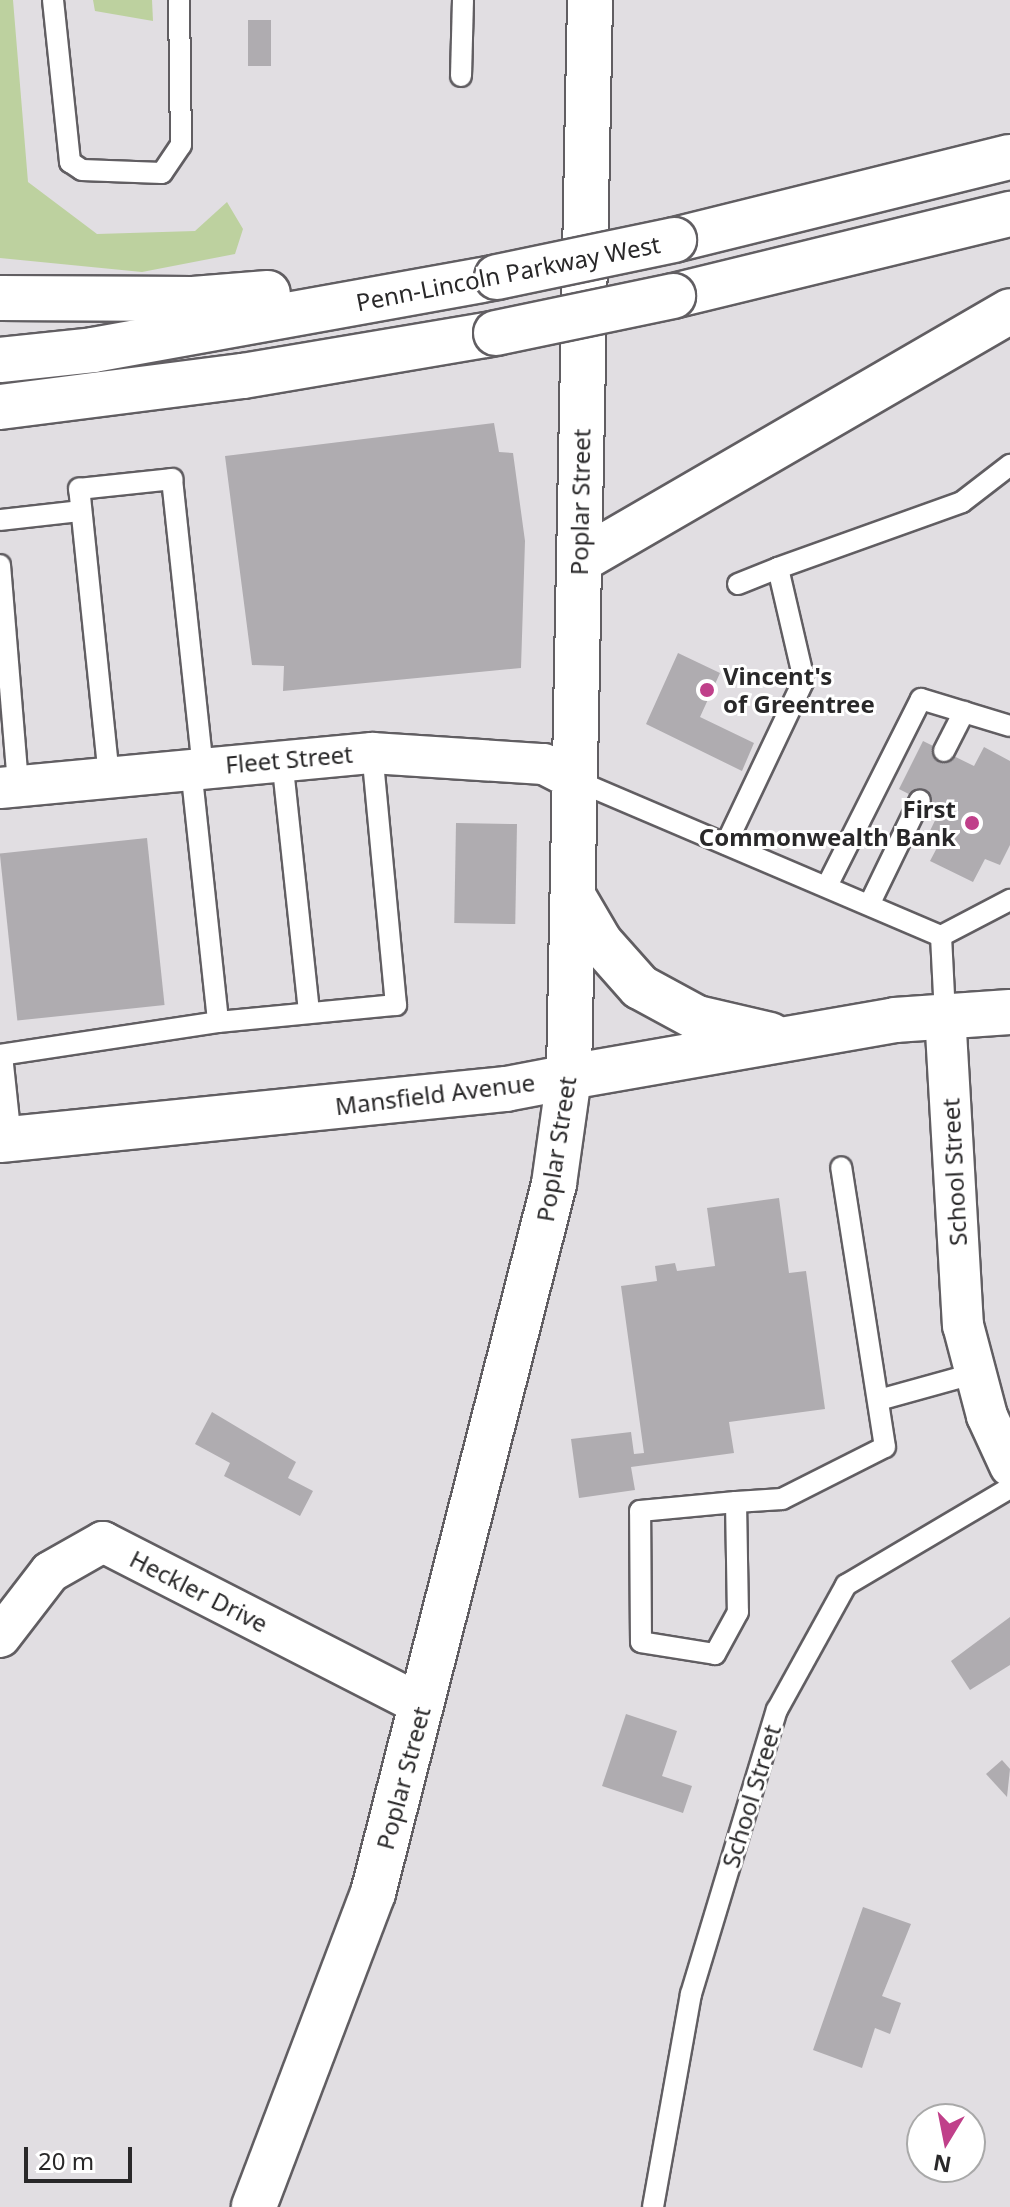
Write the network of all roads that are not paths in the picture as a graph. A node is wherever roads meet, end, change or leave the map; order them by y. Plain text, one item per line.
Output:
1 (53, 0) edge
2 (179, 0) edge
3 (463, 0) edge
4 (590, 0) edge
5 (461, 76) dead end
6 (1010, 123) edge
7 (1010, 157) edge
8 (905, 185) junction
9 (1010, 214) edge
10 (491, 278) junction
11 (0, 298) edge
12 (1010, 311) edge
13 (0, 360) edge
14 (0, 407) edge
15 (1010, 465) edge
16 (80, 511) junction
17 (0, 520) edge
18 (579, 561) junction
19 (0, 565) edge
20 (778, 568) junction
21 (738, 584) dead end
22 (5, 700) edge
23 (964, 712) junction
24 (1010, 726) edge
25 (944, 751) dead end
26 (372, 753) junction
27 (282, 759) junction
28 (197, 767) junction
29 (109, 777) junction
30 (575, 780) junction
31 (9, 787) edge
32 (920, 800) dead end
33 (726, 844) junction
34 (828, 884) junction
35 (573, 896) junction
36 (1010, 900) edge
37 (870, 903) junction
38 (941, 936) junction
39 (1010, 1012) edge
40 (309, 1013) junction
41 (945, 1014) junction
42 (218, 1022) junction
43 (788, 1039) junction
44 (1, 1055) edge
45 (569, 1077) junction
46 (6, 1139) edge
47 (841, 1167) dead end
48 (973, 1374) junction
49 (879, 1400) junction
50 (1007, 1448) edge
51 (1010, 1488) edge
52 (736, 1502) junction
53 (0, 1637) edge
54 (422, 1705) junction
55 (254, 2207) edge
56 (653, 2207) edge

1 - 2 lane
3 - 5 lane
4 - 18 main road, Poplar Street
6 - 8 main road
7 - 8 main road, Penn-Lincoln Parkway West
8 - 10 main road, Penn-Lincoln Parkway West, bridge
9 - 14 main road, bridge
10 - 11 main road
10 - 13 main road, Penn-Lincoln Parkway West
12 - 18 main road
15 - 20 lane
16 - 17 lane
16 - 28 lane
16 - 29 lane
18 - 30 main road, Poplar Street
19 - 22 lane
20 - 21 lane
20 - 33 lane
22 - 31 lane
23 - 24 lane
23 - 25 lane
23 - 34 lane
26 - 27 street, Fleet Street
26 - 30 street, Fleet Street
26 - 40 lane
27 - 28 street, Fleet Street
27 - 40 lane
28 - 29 street, Fleet Street
28 - 42 lane
29 - 31 street, Fleet Street
30 - 33 lane
30 - 35 main road, Poplar Street
32 - 37 lane
33 - 34 lane
34 - 37 lane
35 - 43 main road
35 - 45 main road, Poplar Street
36 - 38 lane
37 - 38 lane
38 - 41 lane
39 - 41 main road, Mansfield Avenue
40 - 42 lane
41 - 43 main road, Mansfield Avenue
41 - 48 street, School Street
42 - 44 lane
43 - 45 main road, Mansfield Avenue
44 - 46 lane
45 - 46 main road, Mansfield Avenue
45 - 54 main road, Poplar Street
47 - 49 lane
48 - 49 lane
48 - 50 street, School Street
49 - 52 lane
51 - 56 lane, School Street
52 - 52 lane
53 - 54 street, Heckler Drive
54 - 55 main road, Poplar Street

